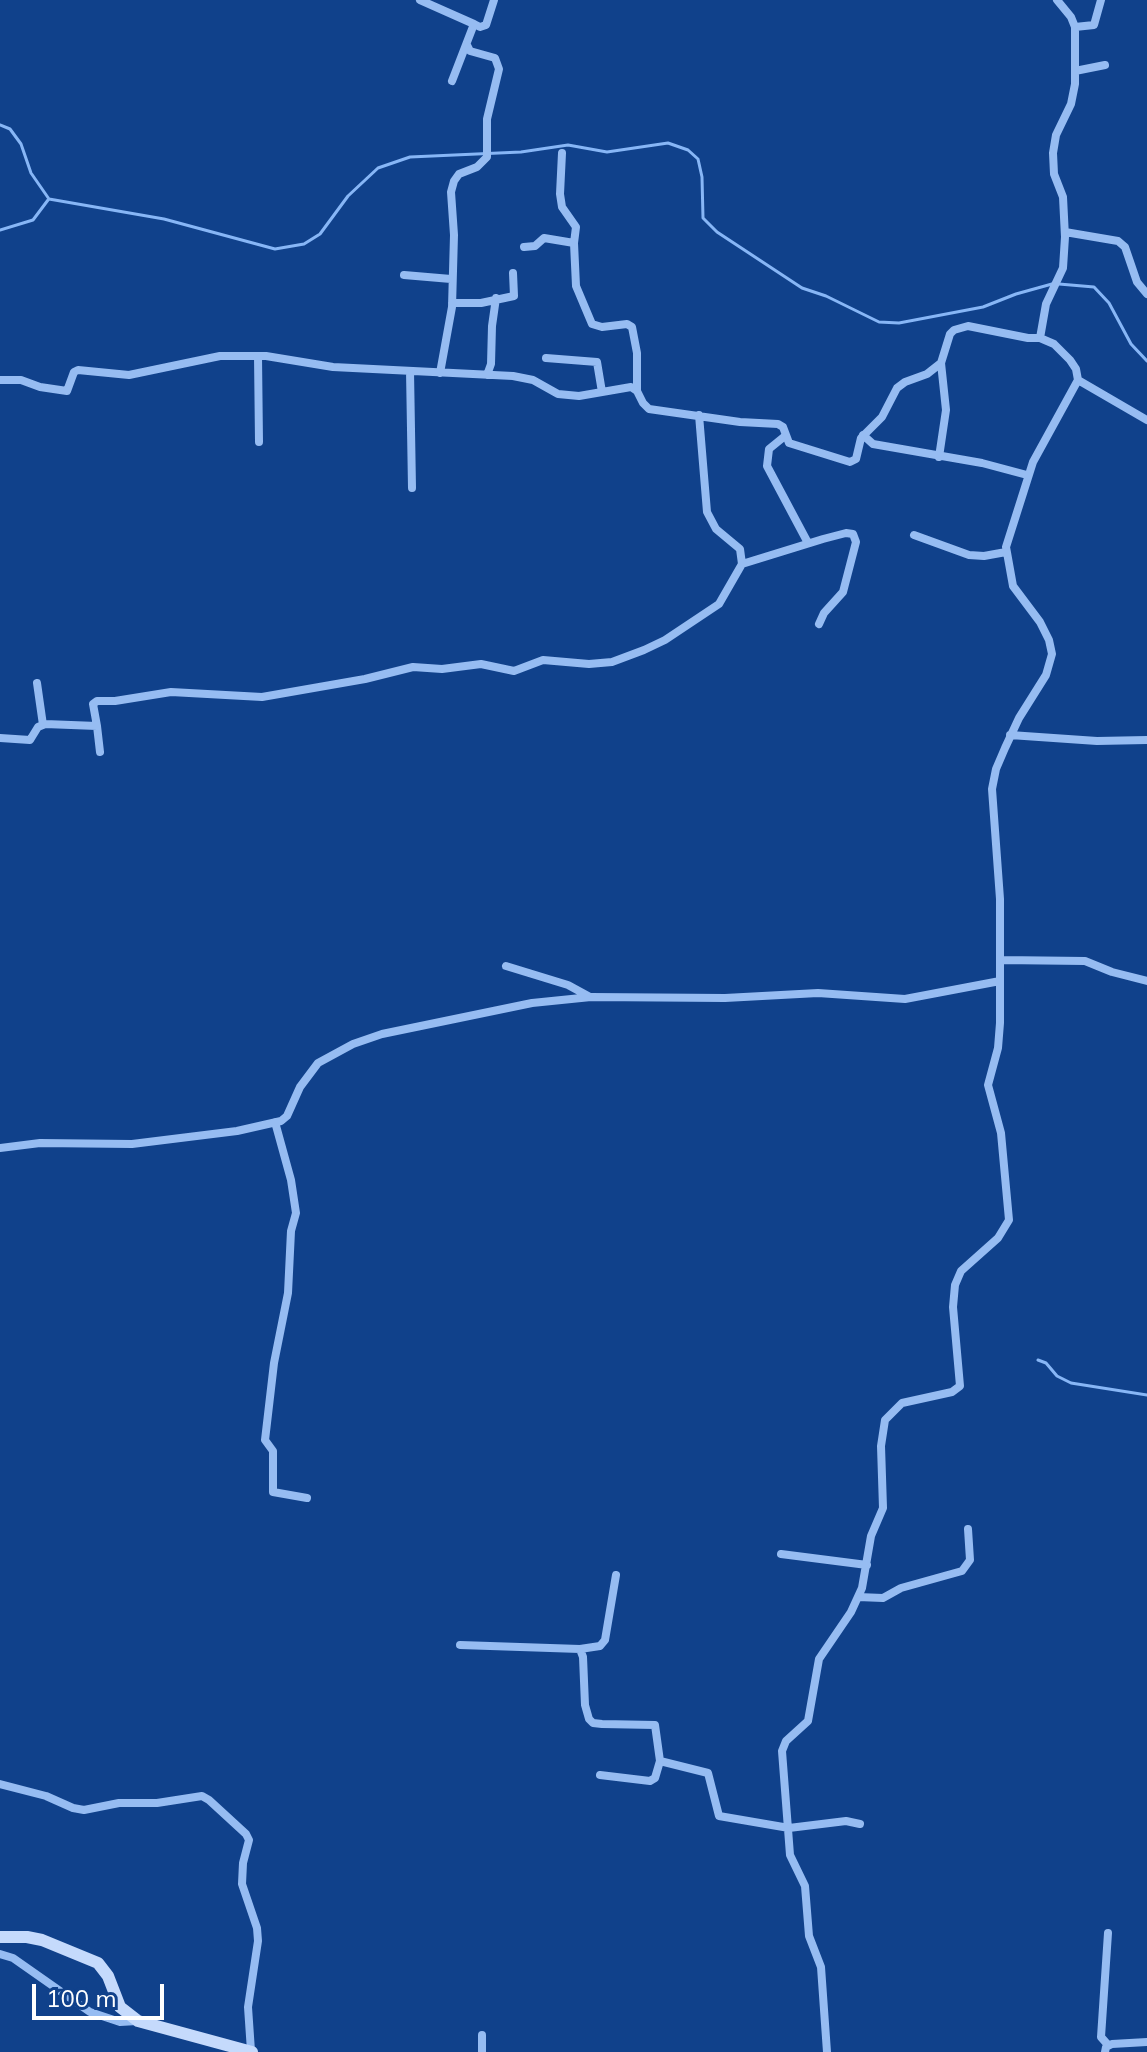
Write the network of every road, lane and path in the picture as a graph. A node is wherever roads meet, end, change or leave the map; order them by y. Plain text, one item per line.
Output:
1 (420, 0) edge
2 (494, 0) edge
3 (1057, 0) edge
4 (1101, 0) edge
5 (474, 24) junction
6 (1075, 27) junction
7 (467, 45) junction
8 (1105, 65) dead end
9 (1075, 71) junction
10 (452, 81) dead end
11 (562, 153) dead end
12 (1065, 232) junction
13 (574, 243) junction
14 (524, 247) dead end
15 (513, 273) dead end
16 (404, 275) dead end
17 (451, 279) junction
18 (1147, 294) edge
19 (496, 298) junction
20 (452, 303) junction
21 (1040, 338) junction
22 (258, 356) junction
23 (546, 358) dead end
24 (941, 363) junction
25 (410, 371) junction
26 (440, 373) junction
27 (487, 375) junction
28 (0, 380) edge
29 (1078, 380) junction
30 (637, 391) junction
31 (602, 392) junction
32 (699, 415) junction
33 (1147, 420) edge
34 (863, 435) junction
35 (785, 436) junction
36 (259, 442) dead end
37 (939, 457) junction
38 (1027, 475) junction
39 (412, 488) dead end
40 (914, 535) dead end
41 (808, 543) junction
42 (1006, 552) junction
43 (742, 564) junction
44 (819, 624) dead end
45 (37, 683) dead end
46 (43, 725) junction
47 (97, 726) junction
48 (1010, 735) junction
49 (0, 738) edge
50 (1147, 740) edge
51 (100, 752) dead end
52 (1001, 960) junction
53 (506, 966) dead end
54 (1000, 981) junction
55 (1147, 981) edge
56 (591, 997) junction
57 (275, 1122) junction
58 (0, 1148) edge
59 (307, 1498) dead end
60 (968, 1529) dead end
61 (781, 1554) dead end
62 (867, 1565) junction
63 (616, 1575) dead end
64 (858, 1597) junction
65 (460, 1645) dead end
66 (580, 1649) junction
67 (660, 1761) junction
68 (600, 1775) dead end
69 (0, 1784) edge
70 (860, 1824) dead end
71 (789, 1828) junction
72 (1108, 1933) dead end
73 (0, 1937) edge
74 (0, 1954) edge
75 (138, 2021) junction
76 (482, 2035) dead end
77 (1147, 2042) edge
78 (1107, 2049) edge
79 (252, 2052) edge
80 (482, 2052) edge
81 (827, 2052) edge

1 - 5 street
2 - 5 street
3 - 6 street
4 - 6 street
5 - 7 street
6 - 9 street
7 - 10 street
7 - 17 street
8 - 9 street
9 - 12 street
11 - 13 street
12 - 18 street
12 - 21 street
13 - 14 street
13 - 30 street
15 - 19 street
16 - 17 street
17 - 20 street
19 - 20 street
19 - 27 street
20 - 26 street
21 - 24 street
21 - 29 street
22 - 25 street
22 - 28 street
22 - 36 street
23 - 31 street
24 - 34 street
24 - 37 street
25 - 26 street
25 - 39 street
26 - 27 street
27 - 31 street
29 - 33 street
29 - 38 street
30 - 31 street
30 - 32 street
32 - 35 street
32 - 43 street
34 - 35 street
34 - 37 street
35 - 41 street
37 - 38 street
38 - 42 street
40 - 42 street
41 - 43 street
41 - 44 street
42 - 48 street
43 - 47 street
45 - 46 street
46 - 47 street
46 - 49 street
47 - 51 street
48 - 50 street
48 - 52 street
52 - 54 street
52 - 55 street
53 - 56 street
54 - 56 street
54 - 62 street
56 - 57 street
57 - 58 street
57 - 59 street
60 - 64 street
61 - 62 street
62 - 64 street
63 - 66 street
64 - 71 street
65 - 66 street
66 - 67 street
67 - 68 street
67 - 71 street
69 - 79 street
70 - 71 street
71 - 81 street
72 - 78 street
73 - 75 street
74 - 75 street
75 - 79 street
76 - 80 street
77 - 78 street

